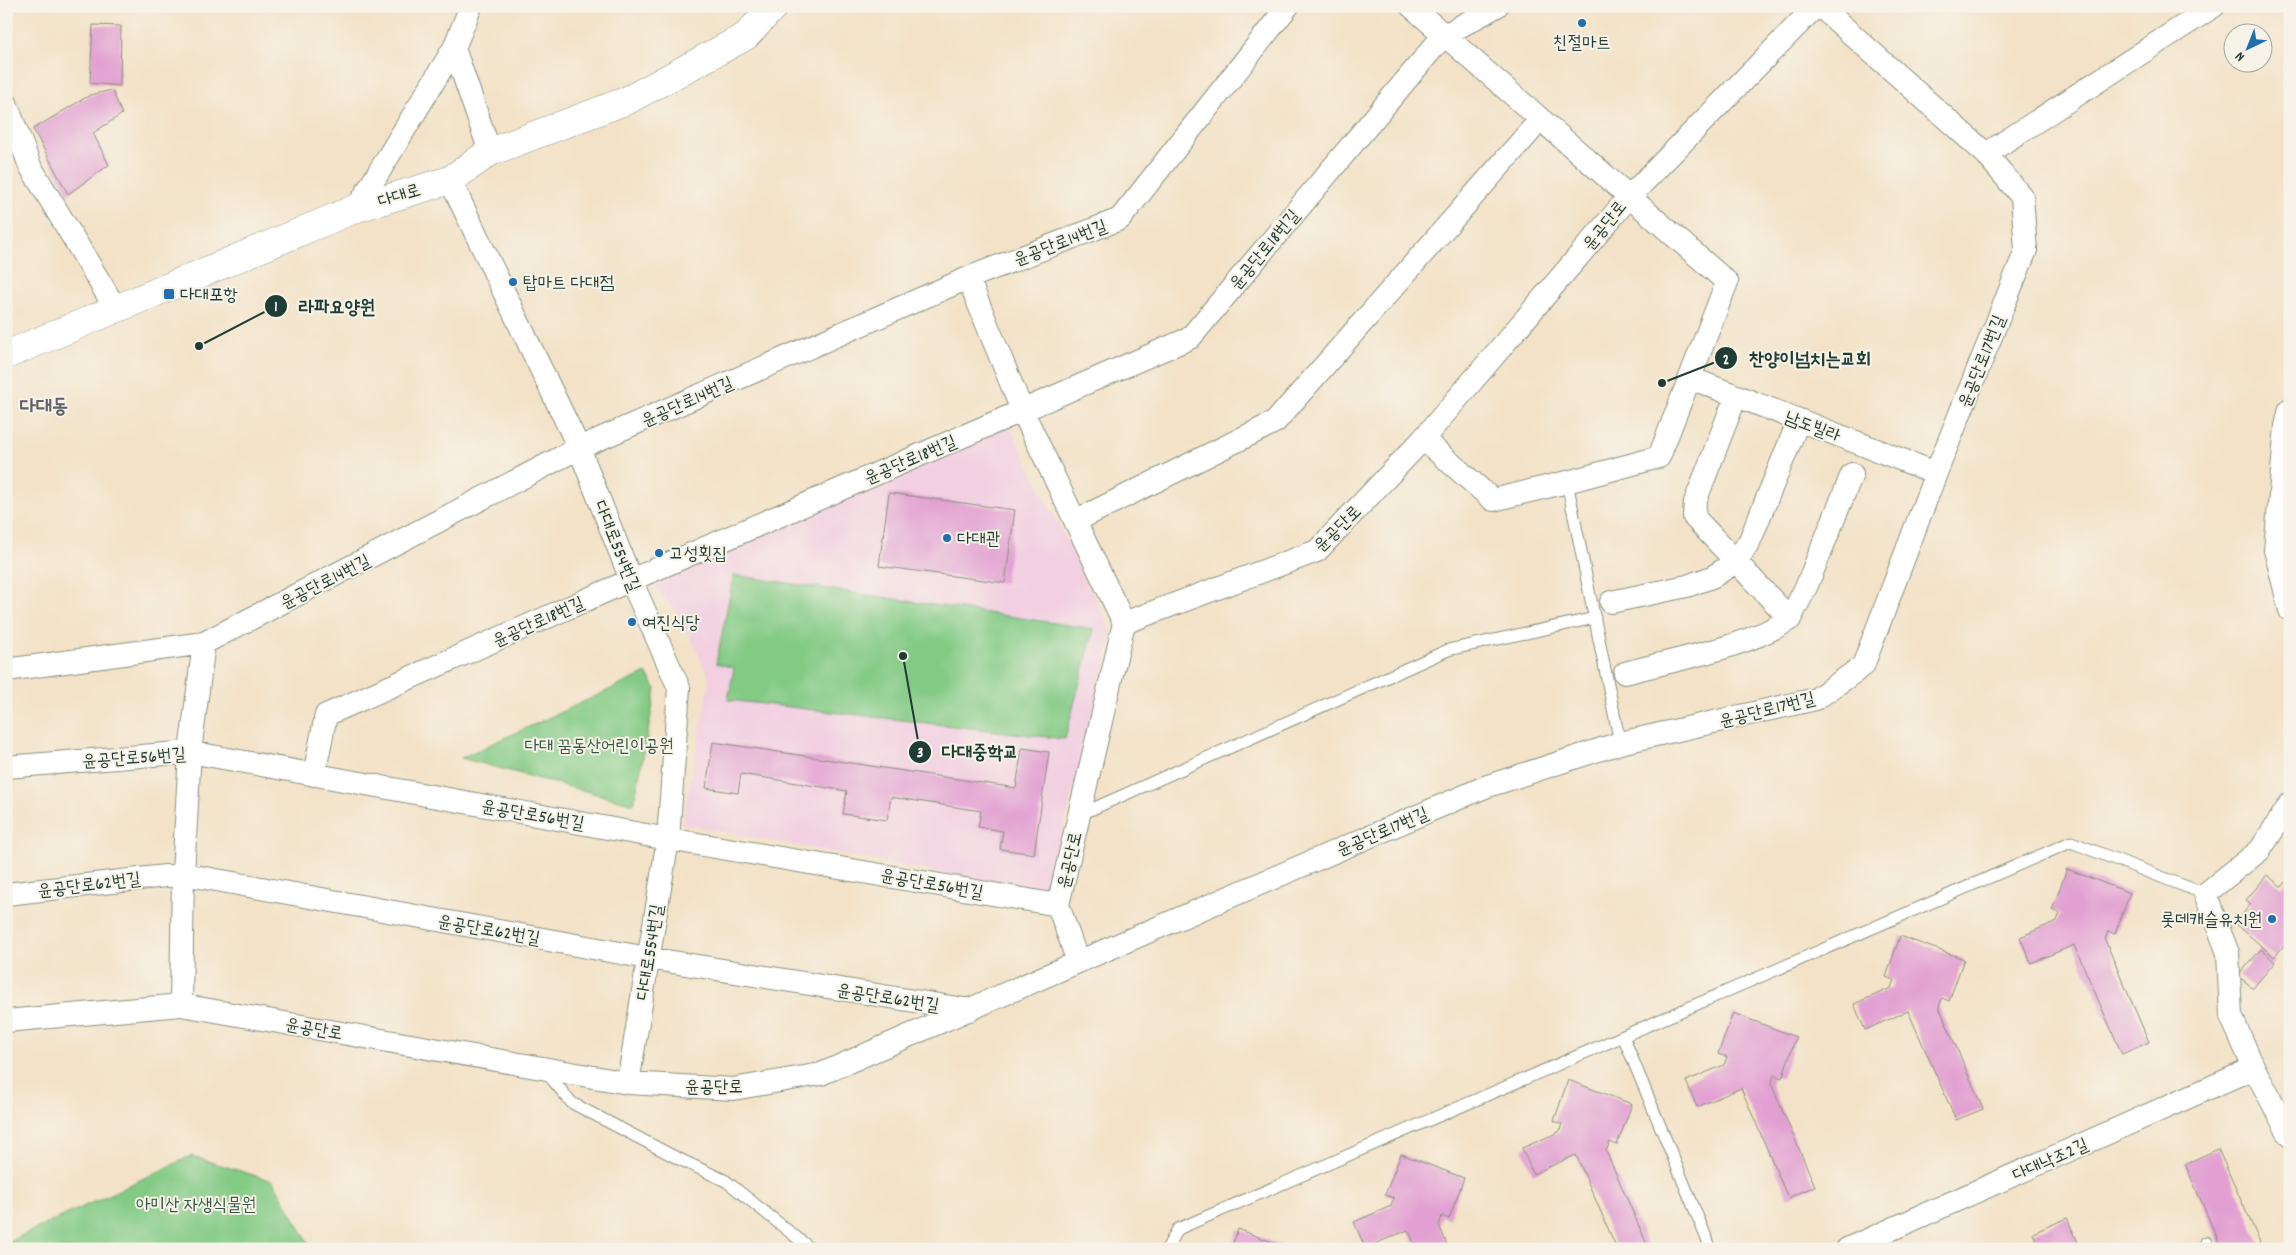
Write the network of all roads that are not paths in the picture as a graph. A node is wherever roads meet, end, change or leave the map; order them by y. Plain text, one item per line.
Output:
1 (471, 6) edge
2 (774, 6) edge
3 (1288, 6) edge
4 (1411, 6) edge
5 (1497, 6) edge
6 (1816, 6) edge
7 (1820, 6) edge
8 (2214, 6) edge
9 (1443, 36) junction
10 (454, 48) junction
11 (6, 103) edge
12 (1540, 120) junction
13 (490, 152) junction
14 (1986, 154) junction
15 (450, 180) junction
16 (1629, 197) junction
17 (357, 208) junction
18 (968, 278) junction
19 (116, 309) junction
20 (6, 355) edge
21 (1690, 378) junction
22 (1736, 396) junction
23 (2290, 409) edge
24 (1022, 410) junction
25 (1799, 420) junction
26 (1423, 439) junction
27 (579, 448) junction
28 (1936, 473) junction
29 (1852, 474) dead end
30 (1568, 482) junction
31 (1075, 521) junction
32 (1736, 562) junction
33 (631, 580) junction
34 (1611, 602) dead end
35 (2290, 610) edge
36 (1595, 618) junction
37 (1790, 619) junction
38 (1124, 624) junction
39 (204, 643) junction
40 (6, 670) edge
41 (1625, 673) dead end
42 (1620, 743) junction
43 (190, 752) junction
44 (6, 767) edge
45 (314, 775) junction
46 (2290, 804) edge
47 (1079, 815) junction
48 (668, 839) junction
49 (183, 874) junction
50 (6, 894) edge
51 (2205, 894) junction
52 (1058, 905) junction
53 (648, 958) junction
54 (1078, 962) junction
55 (181, 1005) junction
56 (970, 1010) junction
57 (6, 1022) edge
58 (1623, 1036) junction
59 (542, 1068) junction
60 (2254, 1068) junction
61 (628, 1083) junction
62 (2290, 1136) edge
63 (811, 1249) edge
64 (1167, 1249) edge
65 (1711, 1249) edge
66 (1847, 1249) edge

1 - 10 street
2 - 13 main road, 다대로
3 - 18 street, 윤공단로14번길
4 - 9 street, 윤공단로
5 - 9 street
6 - 16 street
7 - 14 street, 윤공단로17번길
8 - 14 street
9 - 12 street, 윤공단로
9 - 24 street, 윤공단로18번길
10 - 13 street
10 - 17 street
11 - 19 street
12 - 16 street, 윤공단로
12 - 31 street
13 - 15 main road, 다대로
14 - 28 street, 윤공단로17번길
15 - 17 main road, 다대로
15 - 27 street, 다대로554번길
16 - 21 street
16 - 26 street, 윤공단로
17 - 19 main road, 다대로
18 - 24 street
18 - 27 street, 윤공단로14번길
19 - 20 main road, 다대로
21 - 22 street, 남도빌라
21 - 30 street
22 - 25 street, 남도빌라
22 - 32 street
23 - 35 street
24 - 31 street
24 - 33 street, 윤공단로18번길
25 - 28 street, 남도빌라
25 - 32 street
26 - 30 street
26 - 38 street, 윤공단로
27 - 33 street, 다대로554번길
27 - 39 street, 윤공단로14번길
28 - 42 street, 윤공단로17번길
29 - 37 street
30 - 36 lane
31 - 38 street
32 - 34 street
32 - 37 street
33 - 45 street, 윤공단로18번길
33 - 48 street, 다대로554번길
36 - 42 lane
36 - 47 lane
37 - 41 street
38 - 47 street, 윤공단로
39 - 40 street, 윤공단로14번길
39 - 43 street
42 - 54 street, 윤공단로17번길
43 - 44 street, 윤공단로56번길
43 - 45 street, 윤공단로56번길
43 - 49 street
45 - 48 street, 윤공단로56번길
46 - 51 street
47 - 52 street, 윤공단로
48 - 52 street, 윤공단로56번길
48 - 53 street, 다대로554번길
49 - 50 street, 윤공단로62번길
49 - 53 street, 윤공단로62번길
49 - 55 street
51 - 58 lane
51 - 60 street
52 - 54 street, 윤공단로
53 - 56 street, 윤공단로62번길
53 - 61 street, 다대로554번길
54 - 56 street, 윤공단로
55 - 57 street, 윤공단로
55 - 59 street, 윤공단로
56 - 61 street, 윤공단로
58 - 64 lane
58 - 65 lane
59 - 61 street, 윤공단로
59 - 63 lane
60 - 62 street
60 - 66 street, 다대낙조2길

